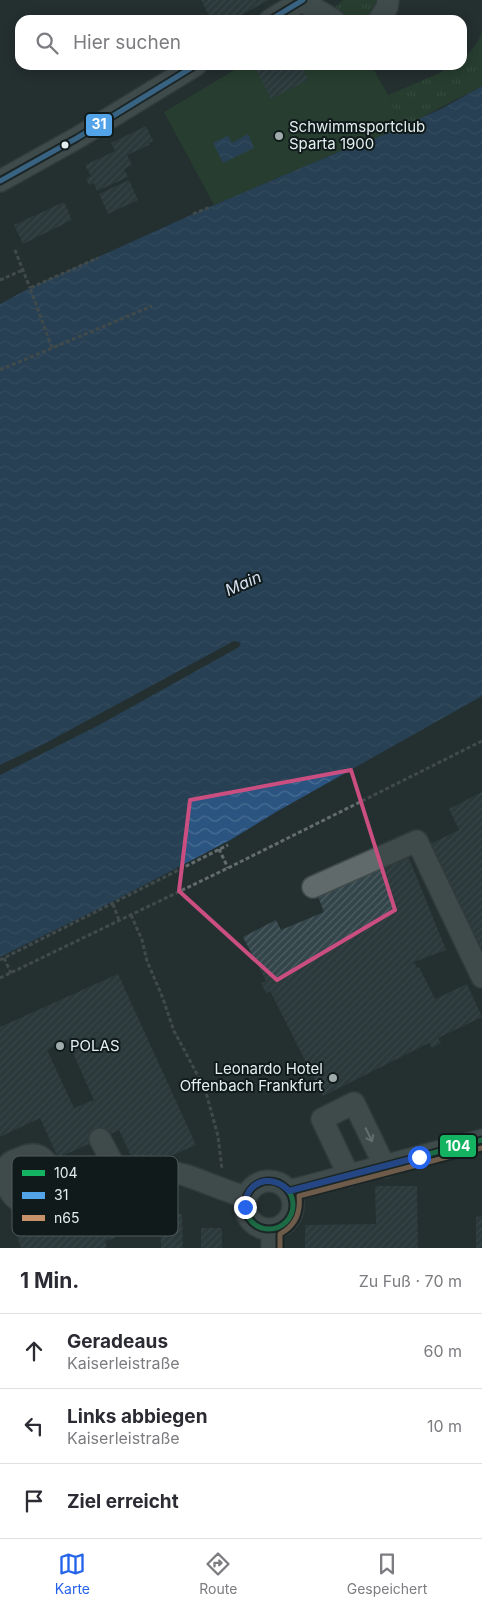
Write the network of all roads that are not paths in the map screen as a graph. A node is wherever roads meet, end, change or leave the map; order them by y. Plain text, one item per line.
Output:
1 (303, 0) edge
2 (388, 0) edge
3 (278, 15) edge
4 (326, 15) edge
5 (382, 15) edge
6 (188, 70) edge
7 (0, 181) edge
8 (313, 887) dead end
9 (482, 977) edge
10 (100, 1139) dead end
11 (482, 1140) edge
12 (109, 1156) edge
13 (385, 1167) junction
14 (178, 1174) edge
15 (349, 1176) junction
16 (289, 1191) junction
17 (246, 1197) junction
18 (272, 1238) edge

1 - 3 street
1 - 4 street
2 - 5 street
6 - 7 street
8 - 9 street
10 - 12 street
11 - 13 street
13 - 15 street
15 -> 13 street
14 - 17 street
15 - 16 street
16 - 17 street
16 - 18 street
17 - 18 street

